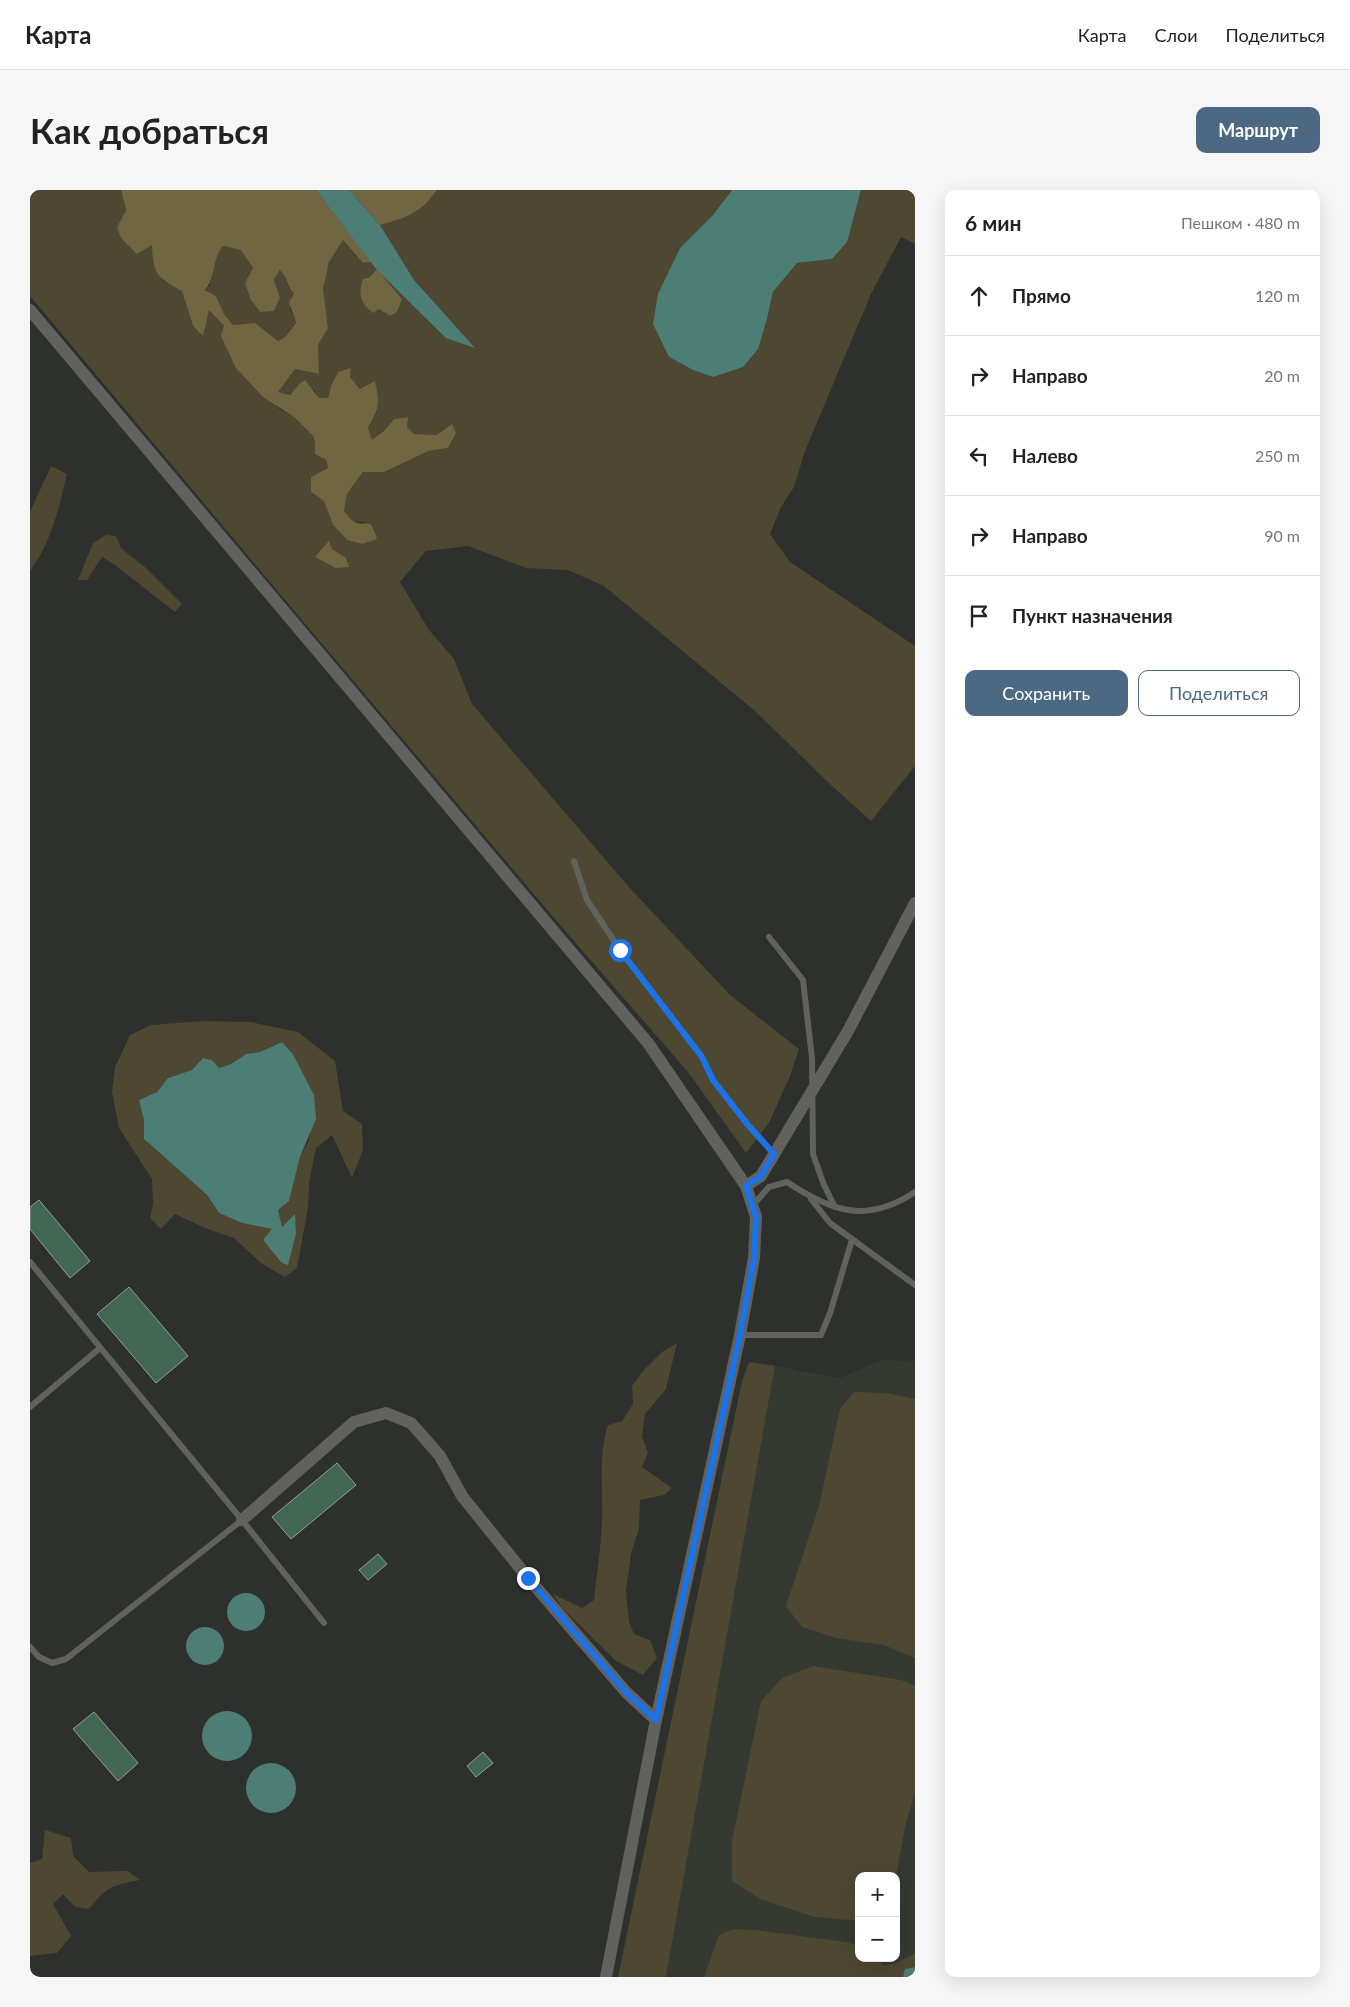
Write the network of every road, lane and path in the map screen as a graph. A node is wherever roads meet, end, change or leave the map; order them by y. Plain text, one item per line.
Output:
1 (30, 310) edge
2 (574, 861) dead end
3 (915, 903) edge
4 (769, 937) dead end
5 (812, 1092) junction
6 (774, 1154) junction
7 (746, 1186) junction
8 (915, 1192) edge
9 (810, 1198) junction
10 (753, 1205) junction
11 (835, 1207) junction
12 (852, 1240) junction
13 (30, 1262) edge
14 (915, 1285) edge
15 (740, 1335) junction
16 (100, 1348) junction
17 (30, 1407) edge
18 (242, 1520) junction
19 (324, 1623) dead end
20 (30, 1647) edge
21 (656, 1720) junction
22 (606, 1977) edge

1 - 7 street
2 - 6 lane
3 - 5 street
4 - 5 lane
5 - 6 street
5 - 11 lane
6 - 7 street
7 - 10 street
8 - 11 lane
9 - 10 lane
9 - 11 lane
9 - 12 lane
10 - 15 street
12 - 14 lane
12 - 15 lane
13 - 16 lane
15 - 21 street
16 - 17 lane
16 - 18 lane
18 - 19 lane
18 - 20 lane
18 - 21 street
21 - 22 street

